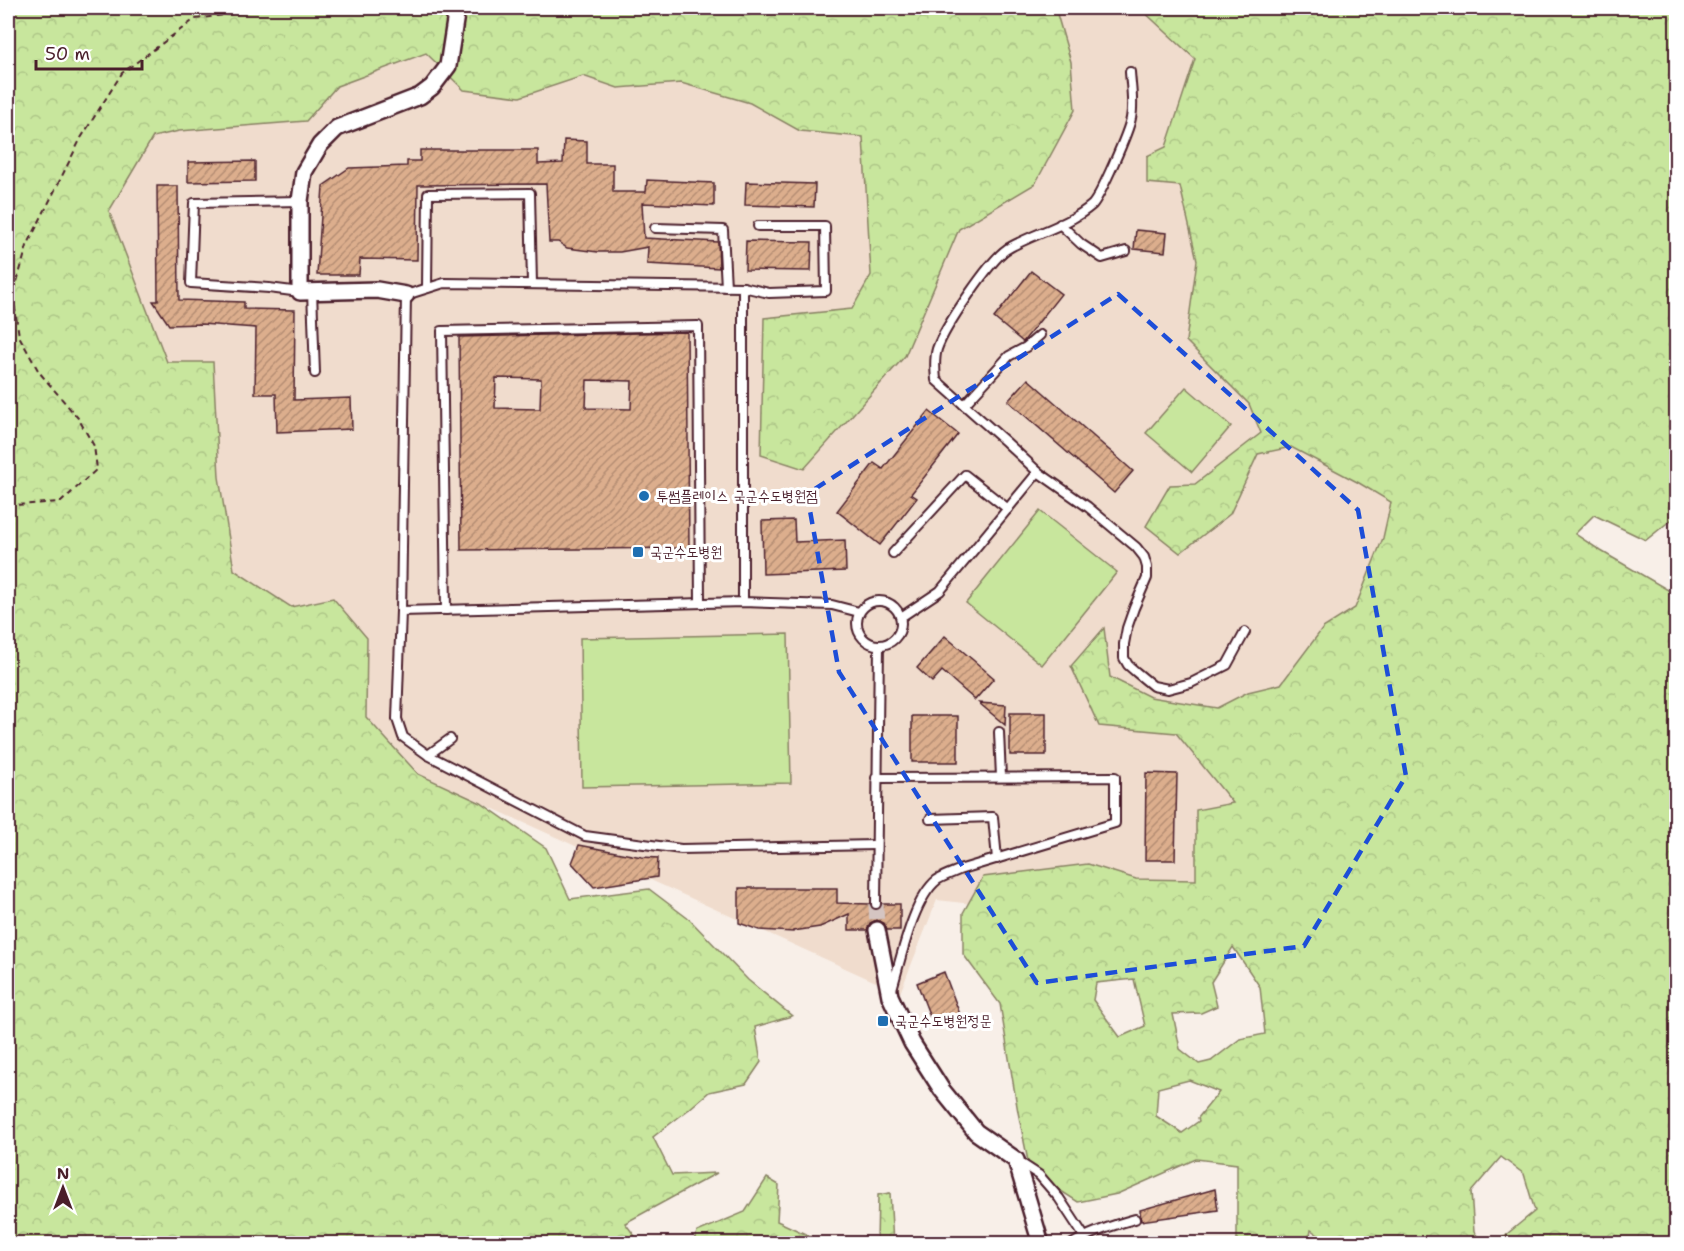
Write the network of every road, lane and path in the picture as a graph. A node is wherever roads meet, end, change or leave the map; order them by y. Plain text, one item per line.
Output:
1 (260, 8) edge
2 (457, 8) edge
3 (1130, 72) dead end
4 (300, 201) junction
5 (1060, 224) junction
6 (758, 226) dead end
7 (655, 228) dead end
8 (1126, 251) dead end
9 (532, 284) junction
10 (726, 287) junction
11 (742, 287) junction
12 (427, 288) junction
13 (306, 292) junction
14 (406, 295) junction
15 (1040, 335) dead end
16 (315, 373) dead end
17 (964, 405) junction
18 (1038, 472) junction
19 (8, 502) edge
20 (1008, 508) junction
21 (893, 554) dead end
22 (743, 602) junction
23 (700, 603) junction
24 (446, 609) junction
25 (401, 611) junction
26 (859, 612) junction
27 (901, 617) junction
28 (1245, 632) dead end
29 (879, 645) junction
30 (999, 732) dead end
31 (450, 738) dead end
32 (428, 755) junction
33 (1002, 777) junction
34 (876, 778) junction
35 (930, 819) dead end
36 (875, 845) junction
37 (997, 859) junction
38 (876, 904) tunnel mouth
39 (877, 930) tunnel mouth
40 (890, 996) junction
41 (1016, 1160) junction
42 (1135, 1219) dead end
43 (1084, 1236) junction
44 (1041, 1244) edge
45 (1072, 1244) edge

1 - 19 path
2 - 4 street
3 - 5 lane
4 - 13 street
4 - 13 lane
5 - 8 lane
5 - 17 lane
6 - 11 lane
7 - 10 lane
9 - 10 lane
9 - 12 lane
9 - 12 lane
10 - 11 lane
11 - 22 lane
12 - 14 lane
13 - 14 street
13 - 16 lane
14 - 25 lane
15 - 17 lane
17 - 18 lane
18 - 20 lane
18 - 28 lane
20 - 21 lane
20 - 27 lane
22 - 23 lane
22 - 26 lane
23 - 24 lane
23 - 24 lane
24 - 25 lane
25 - 32 lane
26 - 27 lane
26 - 29 lane
27 - 29 lane
29 - 34 lane
30 - 33 lane
31 - 32 lane
32 - 36 lane
33 - 34 lane
33 - 37 lane
34 - 36 lane
35 - 37 lane
36 - 38 lane
37 - 40 lane
39 - 40 street
40 - 41 street
41 - 43 lane
41 - 44 street
42 - 43 lane
43 - 45 lane

